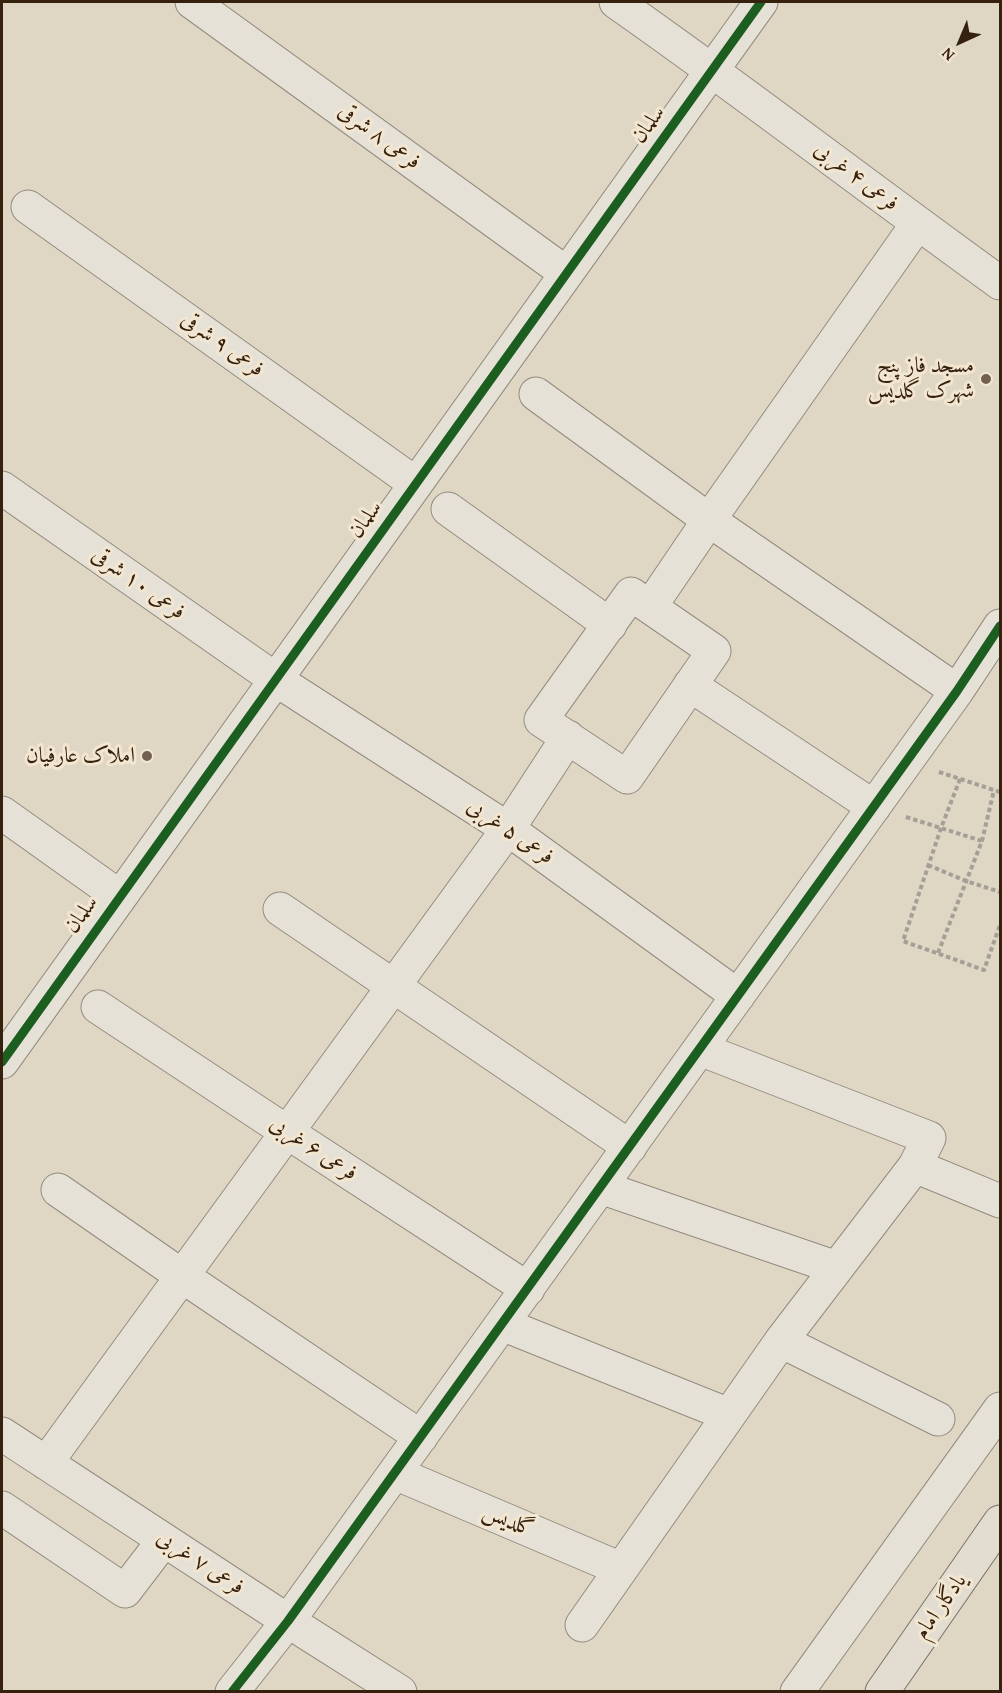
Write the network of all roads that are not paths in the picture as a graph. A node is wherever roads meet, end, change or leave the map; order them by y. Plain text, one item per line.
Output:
1 (192, 2) edge
2 (616, 2) edge
3 (762, 2) edge
4 (712, 70) junction
5 (28, 207) dead end
6 (918, 223) junction
7 (567, 273) junction
8 (1000, 282) edge
9 (536, 394) dead end
10 (416, 483) junction
11 (2, 488) edge
12 (448, 509) dead end
13 (709, 520) junction
14 (650, 607) junction
15 (610, 625) junction
16 (1000, 626) edge
17 (276, 679) junction
18 (690, 685) junction
19 (957, 692) junction
20 (568, 737) junction
21 (874, 807) junction
22 (2, 813) edge
23 (508, 829) junction
24 (120, 897) junction
25 (280, 909) dead end
26 (393, 987) junction
27 (738, 996) junction
28 (98, 1007) dead end
29 (700, 1049) junction
30 (2, 1062) edge
31 (287, 1132) junction
32 (630, 1147) junction
33 (915, 1166) junction
34 (600, 1188) junction
35 (58, 1190) dead end
36 (1000, 1201) edge
37 (837, 1268) junction
38 (182, 1276) junction
39 (528, 1289) junction
40 (502, 1324) junction
41 (781, 1341) junction
42 (1000, 1409) edge
43 (729, 1415) junction
44 (938, 1419) dead end
45 (2, 1434) edge
46 (421, 1437) junction
47 (46, 1463) junction
48 (395, 1473) junction
49 (2, 1509) edge
50 (1000, 1522) edge
51 (164, 1540) junction
52 (621, 1569) junction
53 (288, 1621) junction
54 (582, 1625) dead end
55 (232, 1692) edge
56 (400, 1692) edge
57 (797, 1692) edge
58 (882, 1692) edge

1 - 7 street, فرعی ۸ شرقی
2 - 4 street, فرعی ۴ غربی
3 - 4 street, سلمان
4 - 6 street, فرعی ۴ غربی
4 - 7 street, سلمان
5 - 10 street, فرعی ۹ شرقی
6 - 8 street, فرعی ۴ غربی
6 - 13 street
7 - 10 street, سلمان
9 - 13 street
10 - 17 street, سلمان
11 - 17 street, فرعی ۱۰ شرقی
12 - 15 street
13 - 14 street
13 - 19 street
14 - 15 street
14 - 18 street
15 - 20 street
16 - 19 street
17 - 23 street, فرعی ۵ غربی
17 - 24 street, سلمان
18 - 20 street
18 - 21 street
19 - 21 street
20 - 23 street
21 - 27 street
22 - 24 street
23 - 26 street
23 - 27 street, فرعی ۵ غربی
24 - 30 street, سلمان
25 - 26 street
26 - 31 street
26 - 32 street
27 - 29 street
28 - 31 street, فرعی ۶ غربی
29 - 32 street
29 - 33 street
31 - 38 street
31 - 39 street, فرعی ۶ غربی
32 - 34 street
33 - 36 street
33 - 37 street
34 - 37 street
34 - 39 street
35 - 38 street
37 - 41 street
38 - 46 street
38 - 47 street
39 - 40 street
40 - 43 street
40 - 46 street
41 - 43 street
41 - 44 street
42 - 57 street
43 - 52 street
45 - 47 street, فرعی ۷ غربی
46 - 48 street
47 - 51 street, فرعی ۷ غربی
48 - 52 street, گلدیس
48 - 53 street
49 - 51 street
50 - 58 main road, یادگار امام
51 - 53 street, فرعی ۷ غربی
52 - 54 street
53 - 55 street
53 - 56 street, فرعی ۷ غربی

